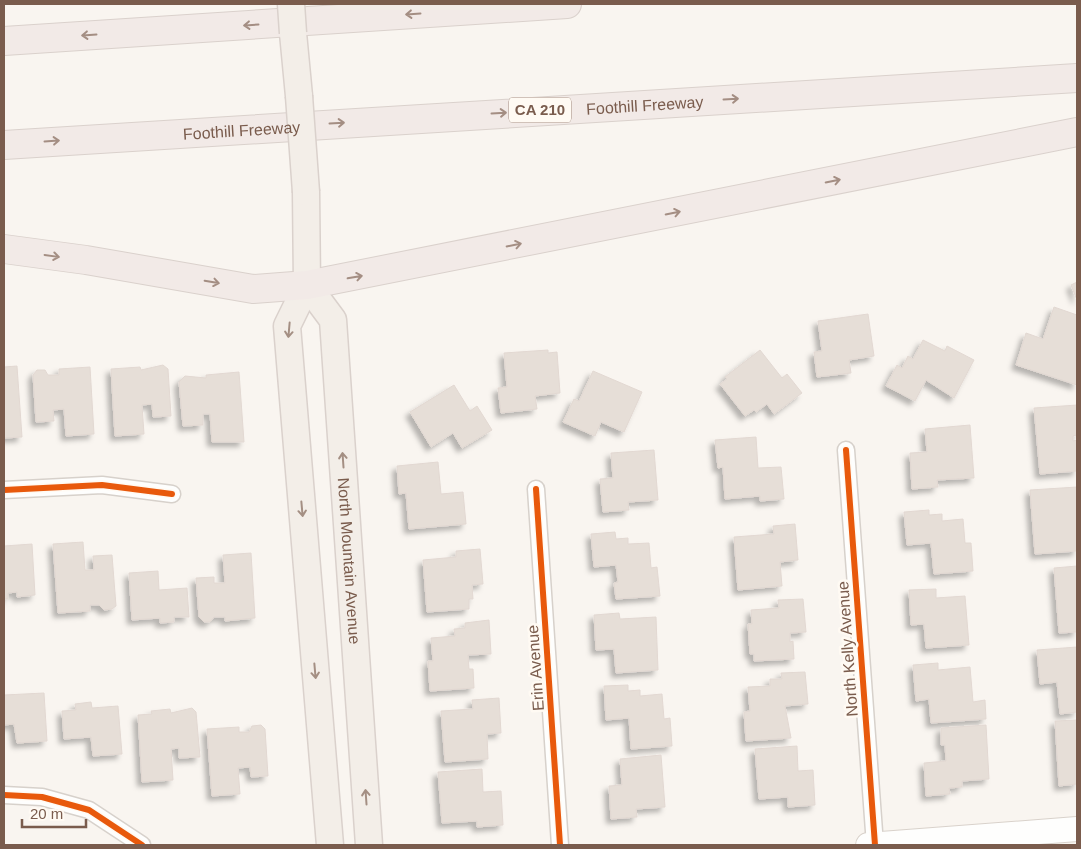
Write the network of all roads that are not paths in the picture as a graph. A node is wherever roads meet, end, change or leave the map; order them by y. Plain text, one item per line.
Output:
1 (291, 4) edge
2 (567, 4) edge
3 (4, 41) edge
4 (1077, 78) edge
5 (1077, 132) edge
6 (4, 145) edge
7 (4, 249) edge
8 (307, 285) junction
9 (846, 450) dead end
10 (536, 489) dead end
11 (4, 490) edge
12 (172, 494) dead end
13 (4, 795) edge
14 (1077, 829) edge
15 (142, 845) edge
16 (330, 845) edge
17 (369, 845) edge
18 (560, 845) edge
19 (868, 845) edge
20 (875, 845) edge

1 - 8 main road, bridge
2 -> 3 highway
6 -> 4 highway, Foothill Freeway / CA 210
8 -> 5 highway
7 -> 8 highway
8 -> 16 main road
17 -> 8 main road, North Mountain Avenue
9 - 20 street, North Kelly Avenue
10 - 18 street, Erin Avenue
11 - 12 street
13 - 15 street
14 - 20 main road
19 - 20 main road

